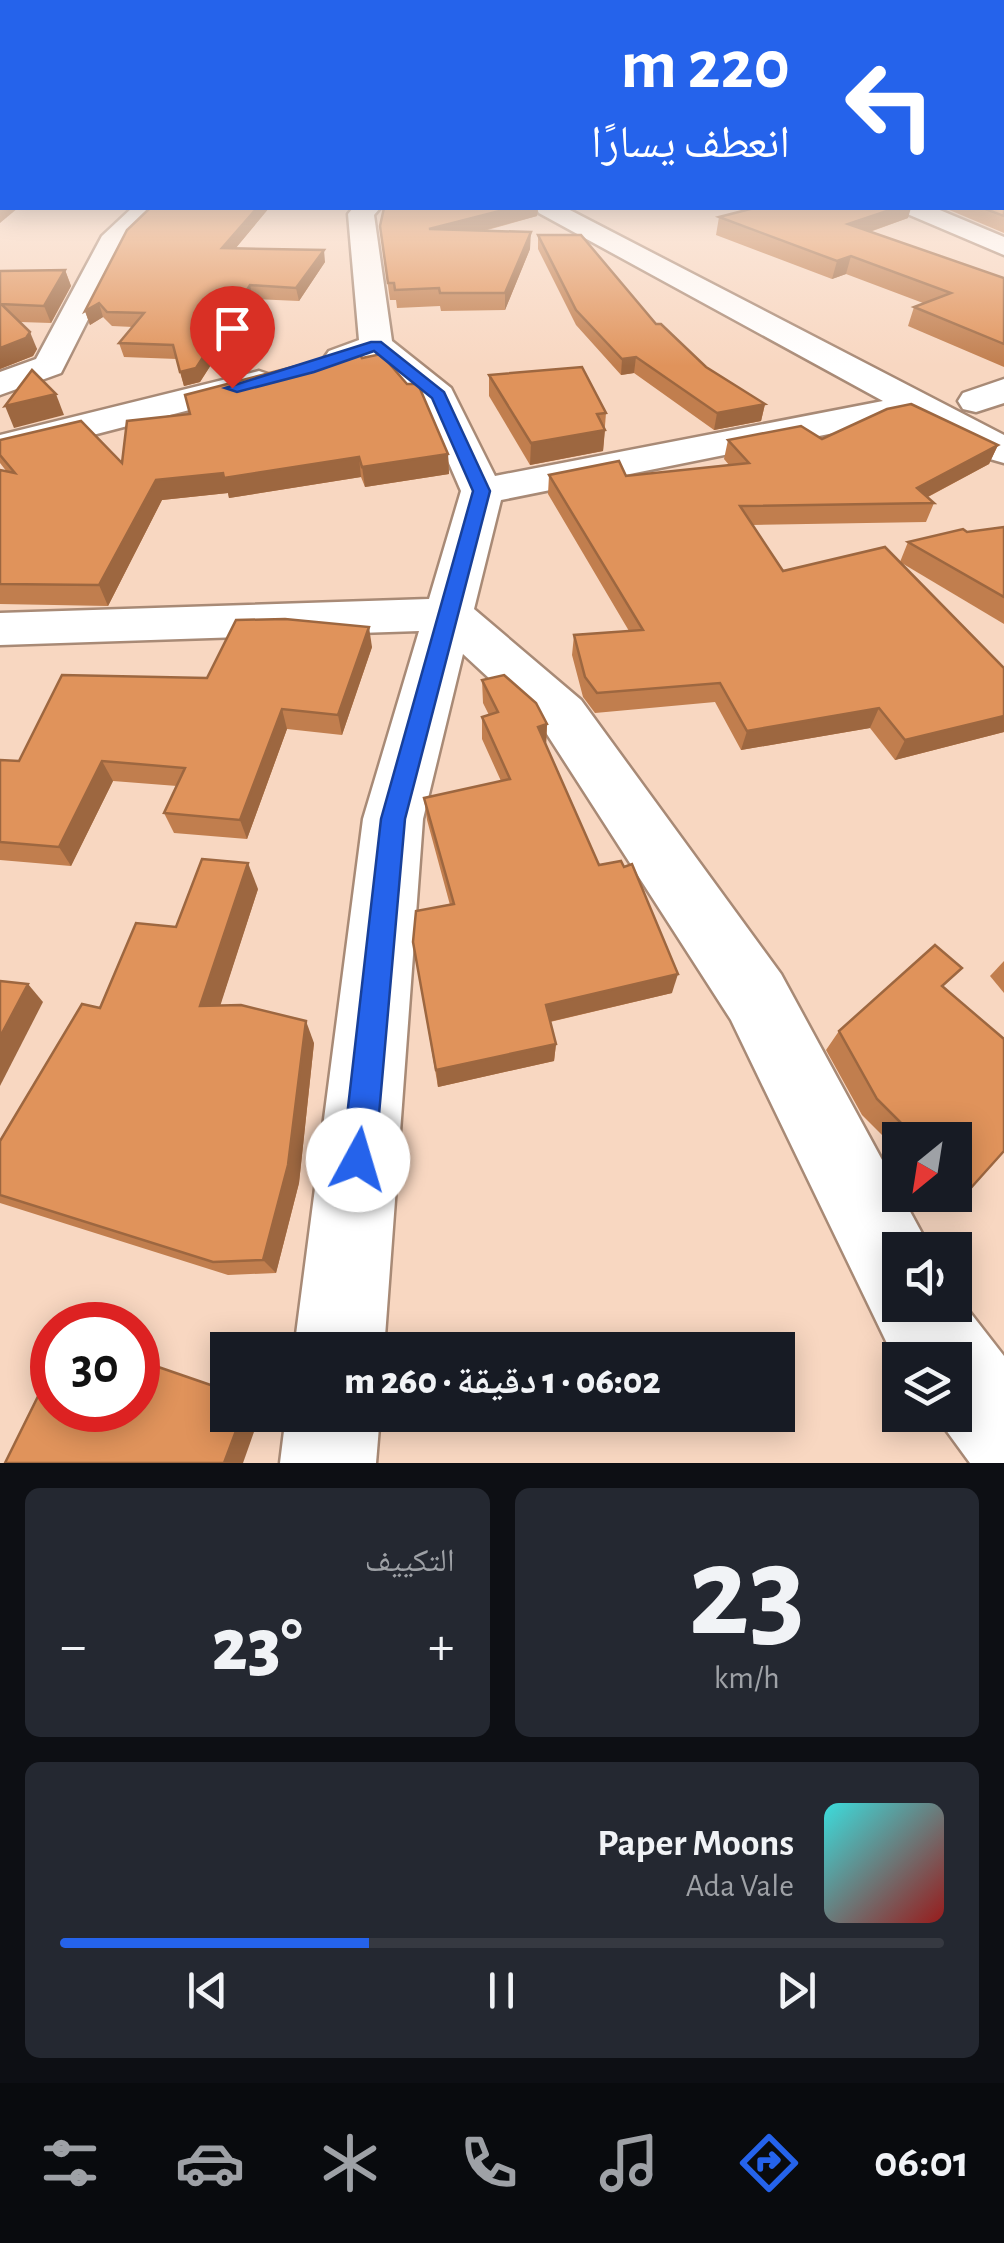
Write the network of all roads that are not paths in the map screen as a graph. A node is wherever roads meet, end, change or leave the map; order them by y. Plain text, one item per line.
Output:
1 (123, 229) edge
2 (363, 229) edge
3 (588, 229) edge
4 (637, 229) edge
5 (963, 229) edge
6 (1004, 247) edge
7 (376, 345) junction
8 (0, 384) edge
9 (995, 402) edge
10 (918, 404) junction
11 (0, 447) edge
12 (1004, 450) edge
13 (482, 491) junction
14 (448, 614) junction
15 (0, 629) edge
16 (882, 1243) edge
17 (342, 1332) edge
18 (972, 1390) edge
19 (1004, 1430) edge
20 (331, 1432) edge
21 (328, 1463) edge

1 - 8 street
2 - 7 street
3 - 10 street
4 - 9 street
5 - 6 street
7 - 11 street
7 - 13 street
10 - 12 street
10 - 13 street
13 - 14 street
14 - 15 street
14 - 16 street
14 - 17 street
18 - 19 street
20 - 21 street

